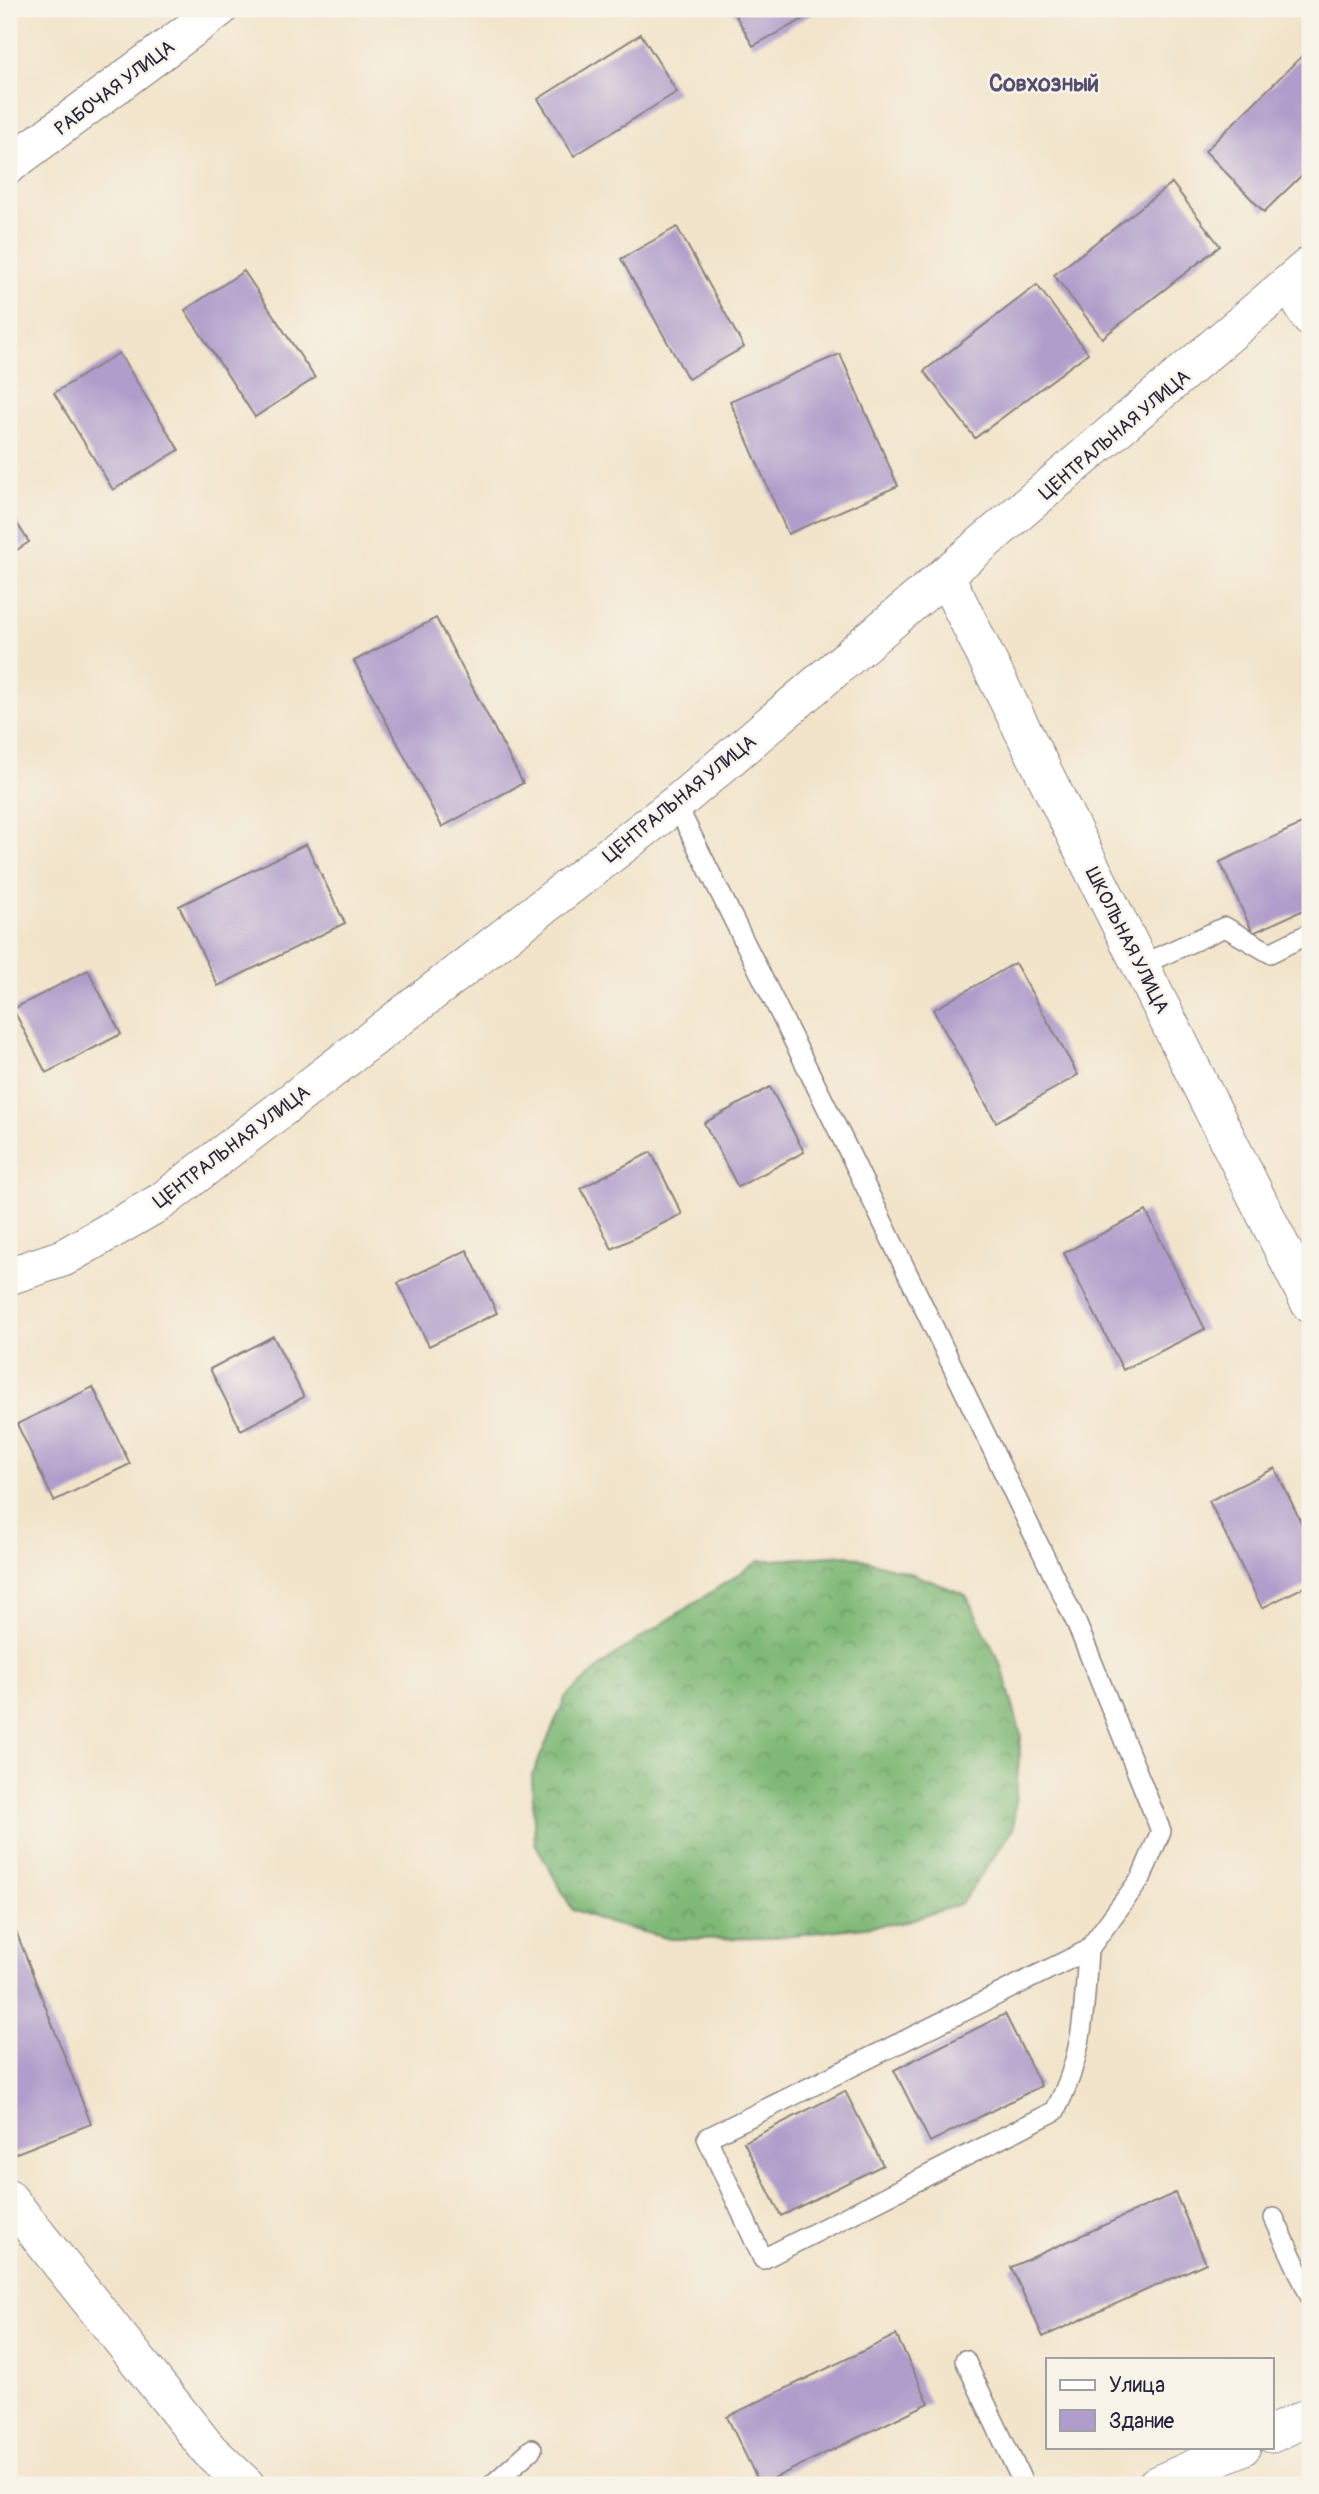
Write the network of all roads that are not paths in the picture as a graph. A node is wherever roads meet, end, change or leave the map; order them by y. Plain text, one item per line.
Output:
1 (219, 9) edge
2 (9, 164) edge
3 (1300, 275) edge
4 (1310, 318) edge
5 (946, 577) junction
6 (676, 804) junction
7 (1310, 933) edge
8 (1141, 965) junction
9 (9, 1276) edge
10 (1310, 1304) edge
11 (1088, 1950) junction
12 (9, 2199) edge
13 (1274, 2218) dead end
14 (1310, 2296) edge
15 (965, 2360) dead end
16 (1310, 2416) edge
17 (1274, 2433) edge
18 (1240, 2448) edge
19 (532, 2449) dead end
20 (246, 2485) edge
21 (492, 2485) edge
22 (1024, 2485) edge
23 (1156, 2485) edge

1 - 2 street, РАБОЧАЯ УЛИЦА
3 - 4 street
3 - 5 street, ЦЕНТРАЛЬНАЯ УЛИЦА
5 - 6 street, ЦЕНТРАЛЬНАЯ УЛИЦА
5 - 8 street, ШКОЛЬНАЯ УЛИЦА
6 - 9 street, ЦЕНТРАЛЬНАЯ УЛИЦА
6 - 11 lane
7 - 8 lane
8 - 10 street, ШКОЛЬНАЯ УЛИЦА
11 - 11 lane
12 - 20 street
13 - 14 lane
15 - 22 lane
16 - 17 street
18 - 23 street
19 - 21 lane

